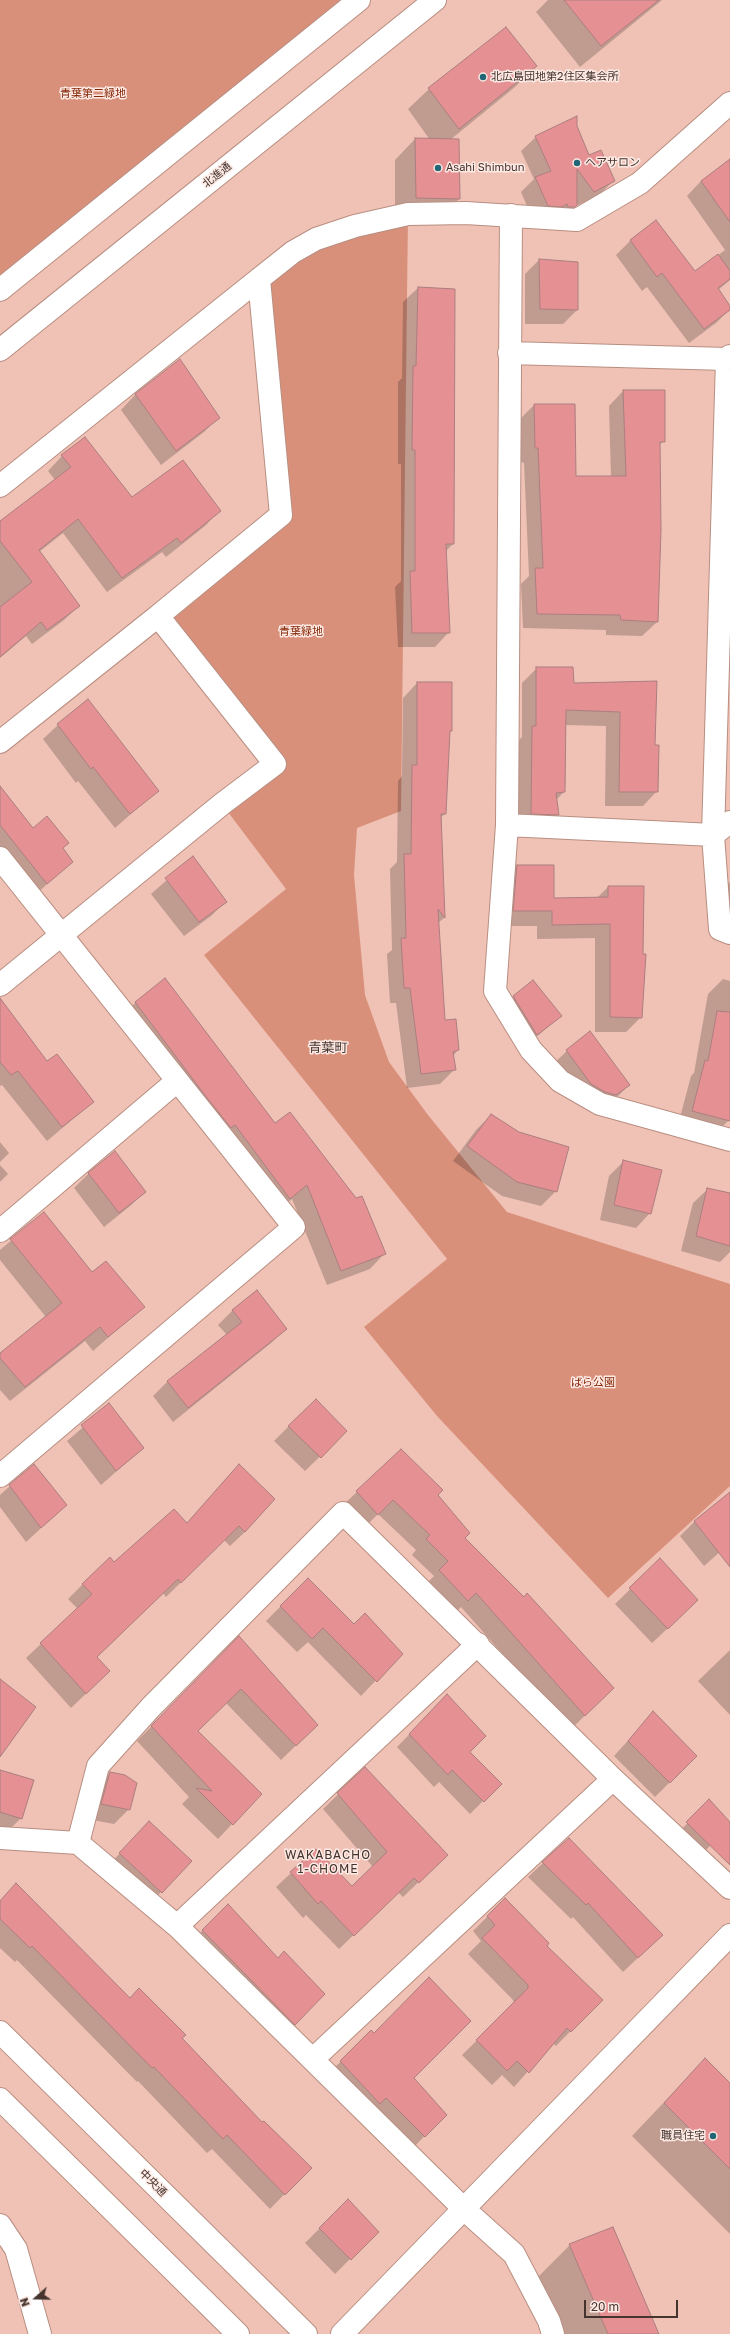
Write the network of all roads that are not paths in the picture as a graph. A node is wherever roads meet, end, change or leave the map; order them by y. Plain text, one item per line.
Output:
1 (359, 0) edge
2 (435, 0) edge
3 (730, 103) edge
4 (511, 215) junction
5 (259, 279) junction
6 (0, 290) edge
7 (0, 350) edge
8 (509, 352) junction
9 (729, 357) edge
10 (0, 486) edge
11 (725, 598) edge
12 (158, 616) junction
13 (0, 742) edge
14 (730, 822) edge
15 (508, 825) junction
16 (713, 835) junction
17 (0, 858) edge
18 (730, 933) edge
19 (62, 934) junction
20 (0, 985) edge
21 (177, 1081) junction
22 (730, 1140) edge
23 (0, 1231) edge
24 (0, 1476) edge
25 (478, 1644) junction
26 (613, 1779) junction
27 (0, 1838) edge
28 (78, 1843) junction
29 (730, 1888) edge
30 (177, 1926) junction
31 (730, 1935) edge
32 (0, 2032) edge
33 (313, 2059) junction
34 (0, 2099) edge
35 (465, 2210) junction
36 (0, 2225) edge
37 (40, 2334) edge
38 (238, 2334) edge
39 (306, 2334) edge
40 (342, 2334) edge
41 (553, 2334) edge

1 - 6 street
2 - 7 street, 北進通
3 - 4 street
4 - 5 street
4 - 8 street
5 - 10 street
5 - 12 street
8 - 9 street
8 - 15 street
9 - 11 street
11 - 16 street
12 - 13 street
12 - 19 street
14 - 16 street
15 - 16 street
15 - 22 street
16 - 18 street
17 - 19 street
19 - 20 street
19 - 21 street
21 - 23 street
21 - 24 street
25 - 26 street
25 - 28 street
25 - 30 street
26 - 29 street
26 - 33 street
27 - 28 street
28 - 30 street
30 - 33 street
31 - 35 street
32 - 39 street, 中央通
33 - 35 street
34 - 38 street
35 - 40 street
35 - 41 street
36 - 37 street

